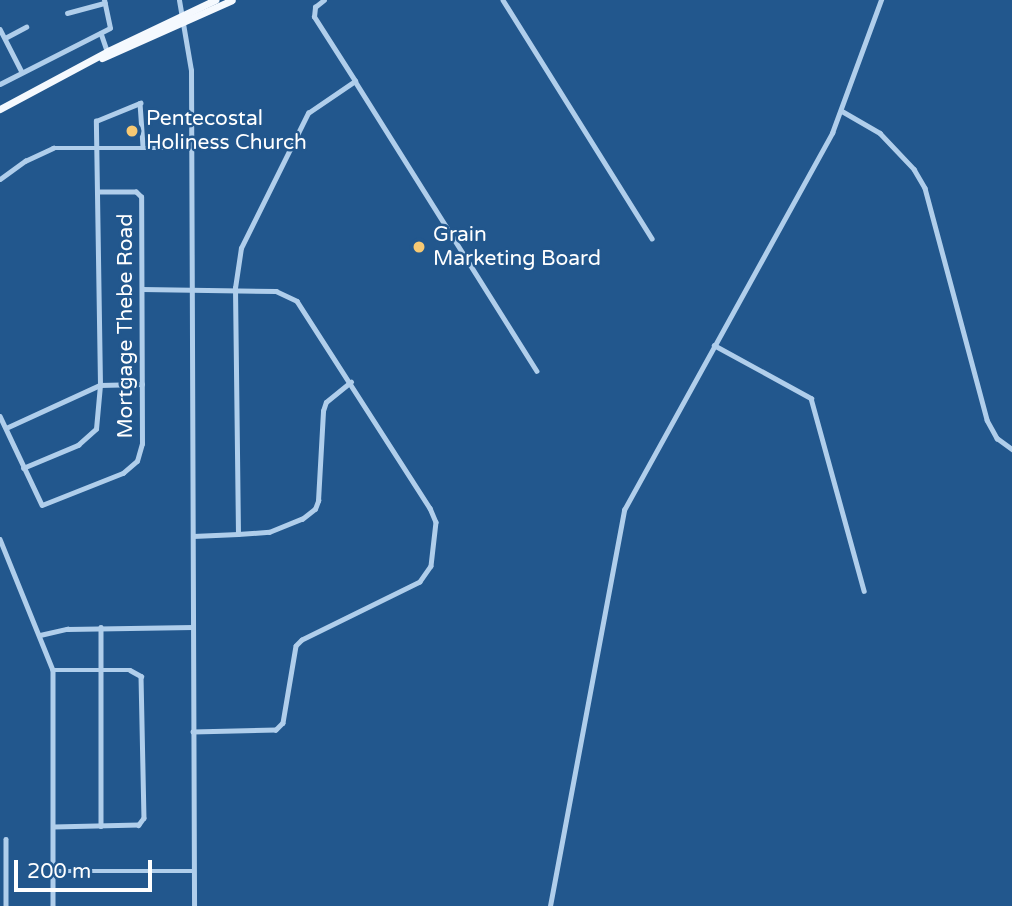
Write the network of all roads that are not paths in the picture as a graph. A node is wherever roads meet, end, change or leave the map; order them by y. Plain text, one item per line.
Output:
1 (179, 0) edge
2 (215, 0) edge
3 (232, 0) edge
4 (324, 0) edge
5 (503, 0) edge
6 (881, 0) edge
7 (105, 2) edge
8 (67, 13) dead end
9 (183, 20) junction
10 (26, 27) dead end
11 (0, 30) edge
12 (101, 33) junction
13 (4, 38) junction
14 (108, 51) junction
15 (94, 60) junction
16 (22, 72) junction
17 (355, 81) junction
18 (0, 84) edge
19 (0, 109) edge
20 (842, 111) junction
21 (143, 146) junction
22 (98, 147) junction
23 (192, 148) junction
24 (0, 179) edge
25 (100, 192) junction
26 (652, 237) dead end
27 (235, 288) junction
28 (142, 289) junction
29 (193, 289) junction
30 (714, 345) junction
31 (537, 371) dead end
32 (351, 382) junction
33 (142, 384) junction
34 (100, 385) junction
35 (0, 416) edge
36 (6, 428) junction
37 (1012, 449) edge
38 (23, 468) junction
39 (238, 534) junction
40 (193, 536) junction
41 (0, 539) edge
42 (864, 590) dead end
43 (101, 627) junction
44 (193, 627) junction
45 (40, 635) junction
46 (53, 670) junction
47 (100, 670) junction
48 (192, 732) junction
49 (101, 826) junction
50 (54, 827) junction
51 (6, 839) dead end
52 (54, 871) junction
53 (193, 871) junction
54 (6, 906) edge
55 (54, 906) edge
56 (194, 906) edge
57 (550, 906) edge

1 - 9 street
2 - 9 main road
3 - 9 main road
4 - 17 street
5 - 26 street
6 - 20 street
7 - 8 street
7 - 12 street
9 - 14 main road
9 - 15 main road
9 - 23 street
10 - 13 street
11 - 13 street
12 - 14 street
12 - 16 street
13 - 16 street
14 - 15 main road
15 - 19 main road
16 - 18 street
17 - 27 street
17 - 31 street
20 - 30 street
20 - 37 street
21 - 22 street
21 - 22 street
21 - 23 street
22 - 24 street
22 - 25 street
23 - 29 street
25 - 28 street, Mortgage Thebe Road
25 - 34 street
27 - 29 street
27 - 32 street
27 - 39 street
28 - 29 street
28 - 33 street, Mortgage Thebe Road
29 - 40 street
30 - 42 street
30 - 57 street
32 - 39 street
32 - 48 street
33 - 34 street
33 - 38 street, Mortgage Thebe Road
34 - 36 street
34 - 38 street
35 - 36 street, Mortgage Thebe Road
36 - 38 street, Mortgage Thebe Road
39 - 40 street
40 - 44 street
41 - 45 street
43 - 44 street
43 - 45 street
43 - 47 street
44 - 48 street
45 - 46 street
46 - 47 street
46 - 50 street
47 - 49 street
47 - 49 street
48 - 53 street
49 - 50 street
50 - 52 street
51 - 54 street
52 - 53 street
52 - 55 street
53 - 56 street

